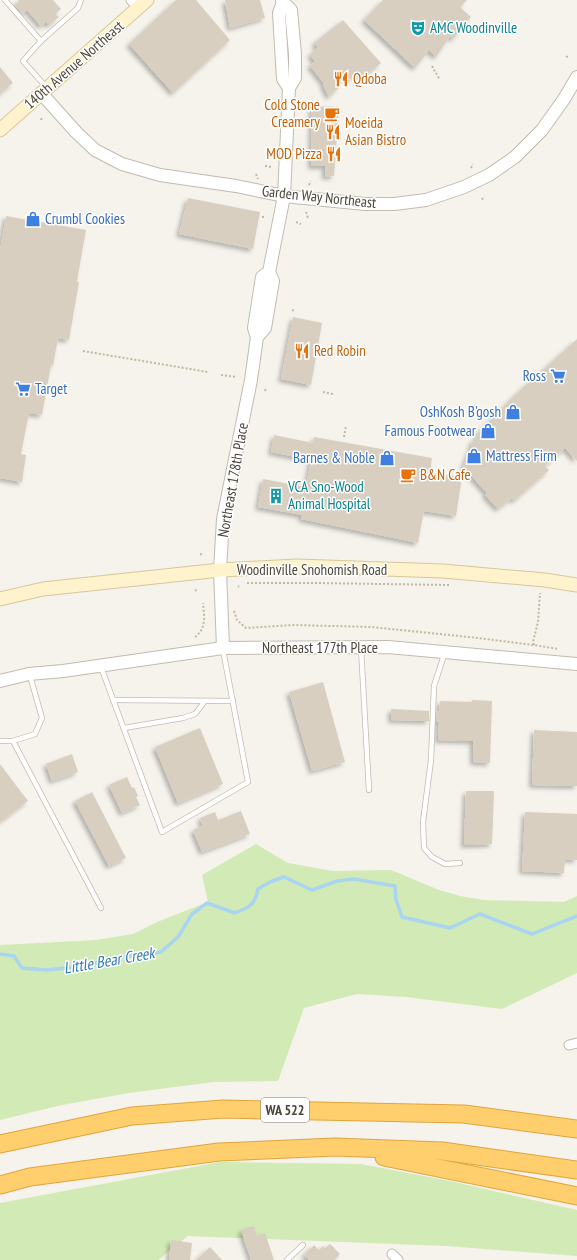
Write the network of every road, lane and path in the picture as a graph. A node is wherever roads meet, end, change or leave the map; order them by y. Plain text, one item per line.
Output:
1 (5, 0) edge
2 (81, 0) edge
3 (282, 1) edge
4 (139, 3) edge
5 (41, 41) junction
6 (569, 56) dead end
7 (566, 57) dead end
8 (432, 66) dead end
9 (577, 77) edge
10 (440, 80) dead end
11 (44, 91) junction
12 (0, 130) edge
13 (473, 164) dead end
14 (266, 166) dead end
15 (271, 167) dead end
16 (471, 168) dead end
17 (311, 181) dead end
18 (309, 185) dead end
19 (284, 196) junction
20 (306, 212) dead end
21 (262, 217) dead end
22 (266, 217) dead end
23 (308, 218) dead end
24 (296, 222) dead end
25 (301, 224) dead end
26 (83, 351) dead end
27 (208, 372) dead end
28 (221, 374) dead end
29 (237, 377) dead end
30 (266, 387) dead end
31 (265, 391) dead end
32 (323, 392) dead end
33 (333, 394) dead end
34 (346, 426) dead end
35 (344, 437) dead end
36 (200, 554) dead end
37 (204, 555) dead end
38 (220, 570) junction
39 (247, 583) dead end
40 (451, 585) dead end
41 (577, 585) edge
42 (545, 593) dead end
43 (0, 599) edge
44 (203, 603) dead end
45 (234, 609) dead end
46 (195, 636) dead end
47 (534, 645) junction
48 (223, 648) junction
49 (361, 648) junction
50 (563, 650) dead end
51 (444, 652) junction
52 (577, 664) edge
53 (100, 665) junction
54 (29, 674) junction
55 (0, 681) edge
56 (113, 700) junction
57 (205, 701) junction
58 (233, 701) junction
59 (124, 728) junction
60 (0, 740) edge
61 (13, 741) junction
62 (369, 790) dead end
63 (460, 863) dead end
64 (101, 908) dead end
65 (576, 1129) edge
66 (0, 1144) edge
67 (335, 1147) junction
68 (577, 1170) edge
69 (0, 1185) edge
70 (577, 1196) edge
71 (303, 1245) dead end
72 (287, 1260) edge

1 - 5 lane
2 - 5 lane
3 - 19 street, Northeast 178th Place
4 - 11 main road, 140th Avenue Northeast
5 - 11 lane
6 - 7 path
8 - 10 path
9 - 19 street, Garden Way Northeast
11 - 12 main road, 140th Avenue Northeast
11 - 19 street, Garden Way Northeast
13 - 16 path
14 - 15 path
17 - 18 path
19 - 38 street, Northeast 178th Place
20 - 23 path
21 - 22 path
24 - 25 path
26 - 27 path
28 - 29 path
30 - 31 path
32 - 33 path
34 - 35 path
36 - 37 path
38 - 41 main road, Woodinville Snohomish Road
38 - 43 main road, Woodinville Snohomish Road
38 - 48 street, Northeast 178th Place
39 - 40 path
42 - 47 path
44 - 46 path
45 - 47 path
47 - 50 path
48 - 49 street, Northeast 177th Place
48 - 53 street, Northeast 177th Place
48 - 58 lane
49 - 51 street, Northeast 177th Place
49 - 62 lane
51 - 52 street, Northeast 177th Place
51 - 63 lane
53 - 54 street, Northeast 177th Place
53 - 56 lane
54 - 55 street, Northeast 177th Place
54 - 61 lane
56 - 57 lane
56 - 59 lane
57 - 58 lane
57 - 59 lane
58 - 59 lane
60 - 61 lane
61 - 64 lane
65 - 66 highway, WA 522
67 - 68 highway
67 - 69 highway
67 - 70 highway
71 - 72 lane

